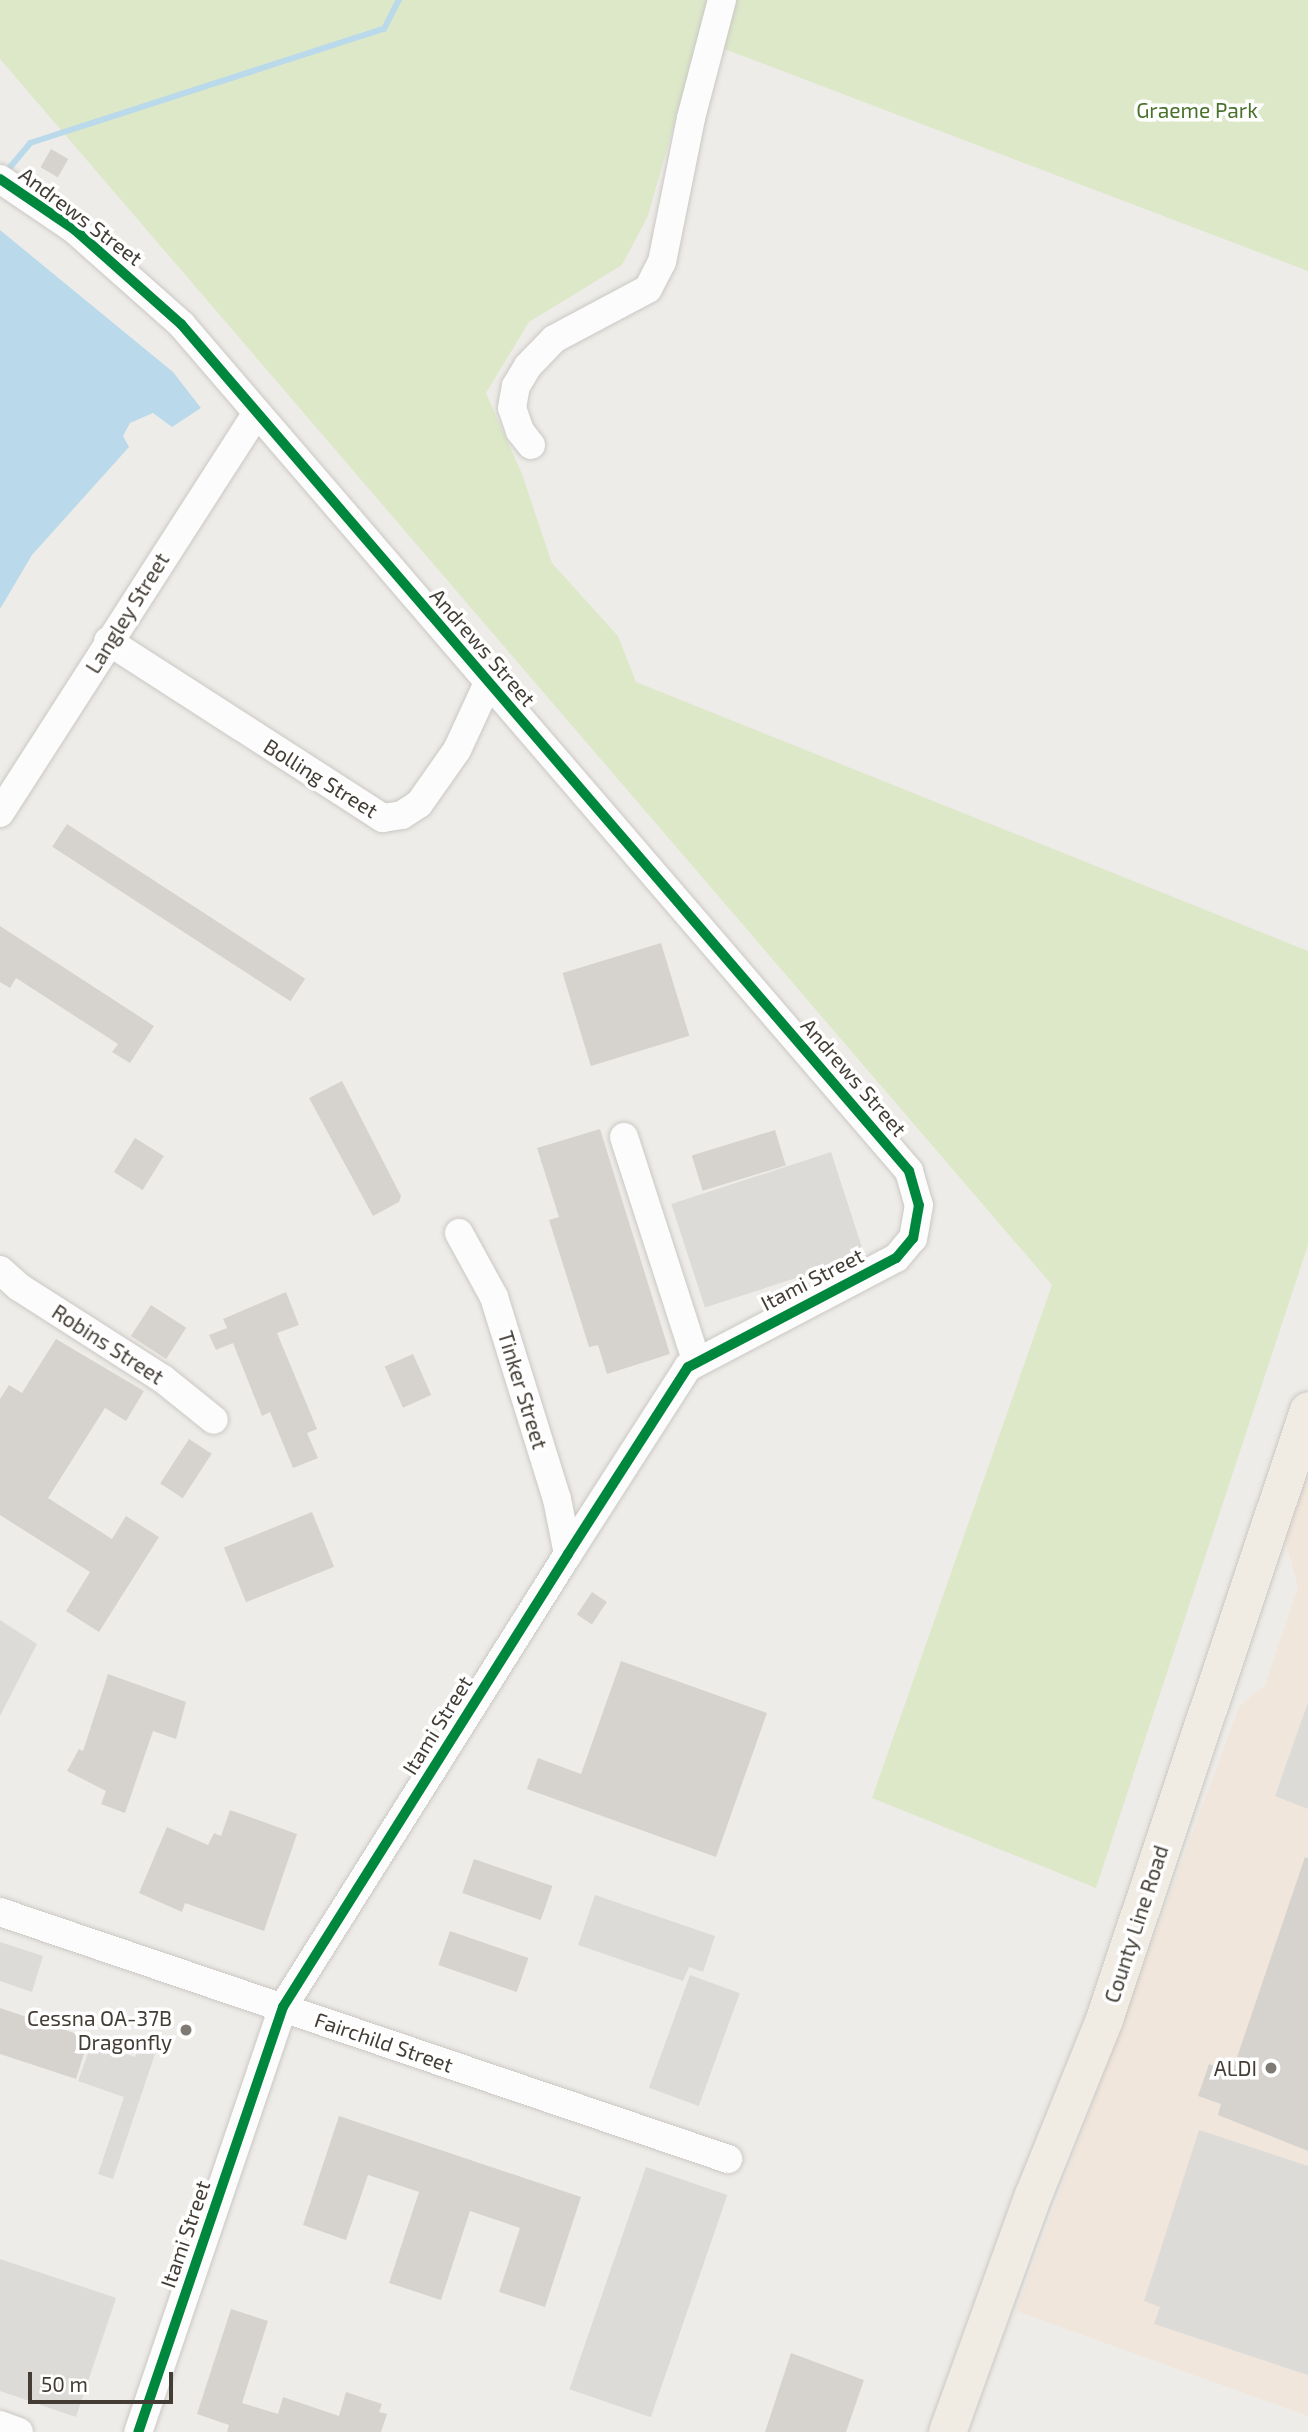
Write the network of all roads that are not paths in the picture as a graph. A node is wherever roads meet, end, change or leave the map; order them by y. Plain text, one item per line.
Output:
1 (722, 0) edge
2 (0, 180) edge
3 (256, 414) junction
4 (531, 445) dead end
5 (108, 641) junction
6 (488, 683) junction
7 (0, 813) edge
8 (624, 1138) dead end
9 (909, 1171) joint
10 (459, 1233) dead end
11 (0, 1271) edge
12 (696, 1360) junction
13 (1308, 1410) edge
14 (214, 1420) dead end
15 (568, 1554) junction
16 (0, 1912) edge
17 (283, 2007) junction
18 (728, 2159) dead end
19 (0, 2425) edge
20 (19, 2432) edge
21 (138, 2432) edge
22 (947, 2432) edge

1 - 4 street
2 - 3 street, Andrews Street
3 - 5 street, Langley Street
3 - 6 street, Andrews Street
5 - 6 street, Bolling Street
5 - 7 street, Langley Street
6 - 9 street, Andrews Street
8 - 12 street
9 - 12 street, Itami Street
10 - 15 street, Tinker Street
11 - 14 street, Robins Street
12 - 15 street, Itami Street
13 - 22 main road, County Line Road
15 - 17 street, Itami Street
16 - 17 street, Fairchild Street
17 - 18 street, Fairchild Street
17 - 21 street, Itami Street
19 - 20 street

